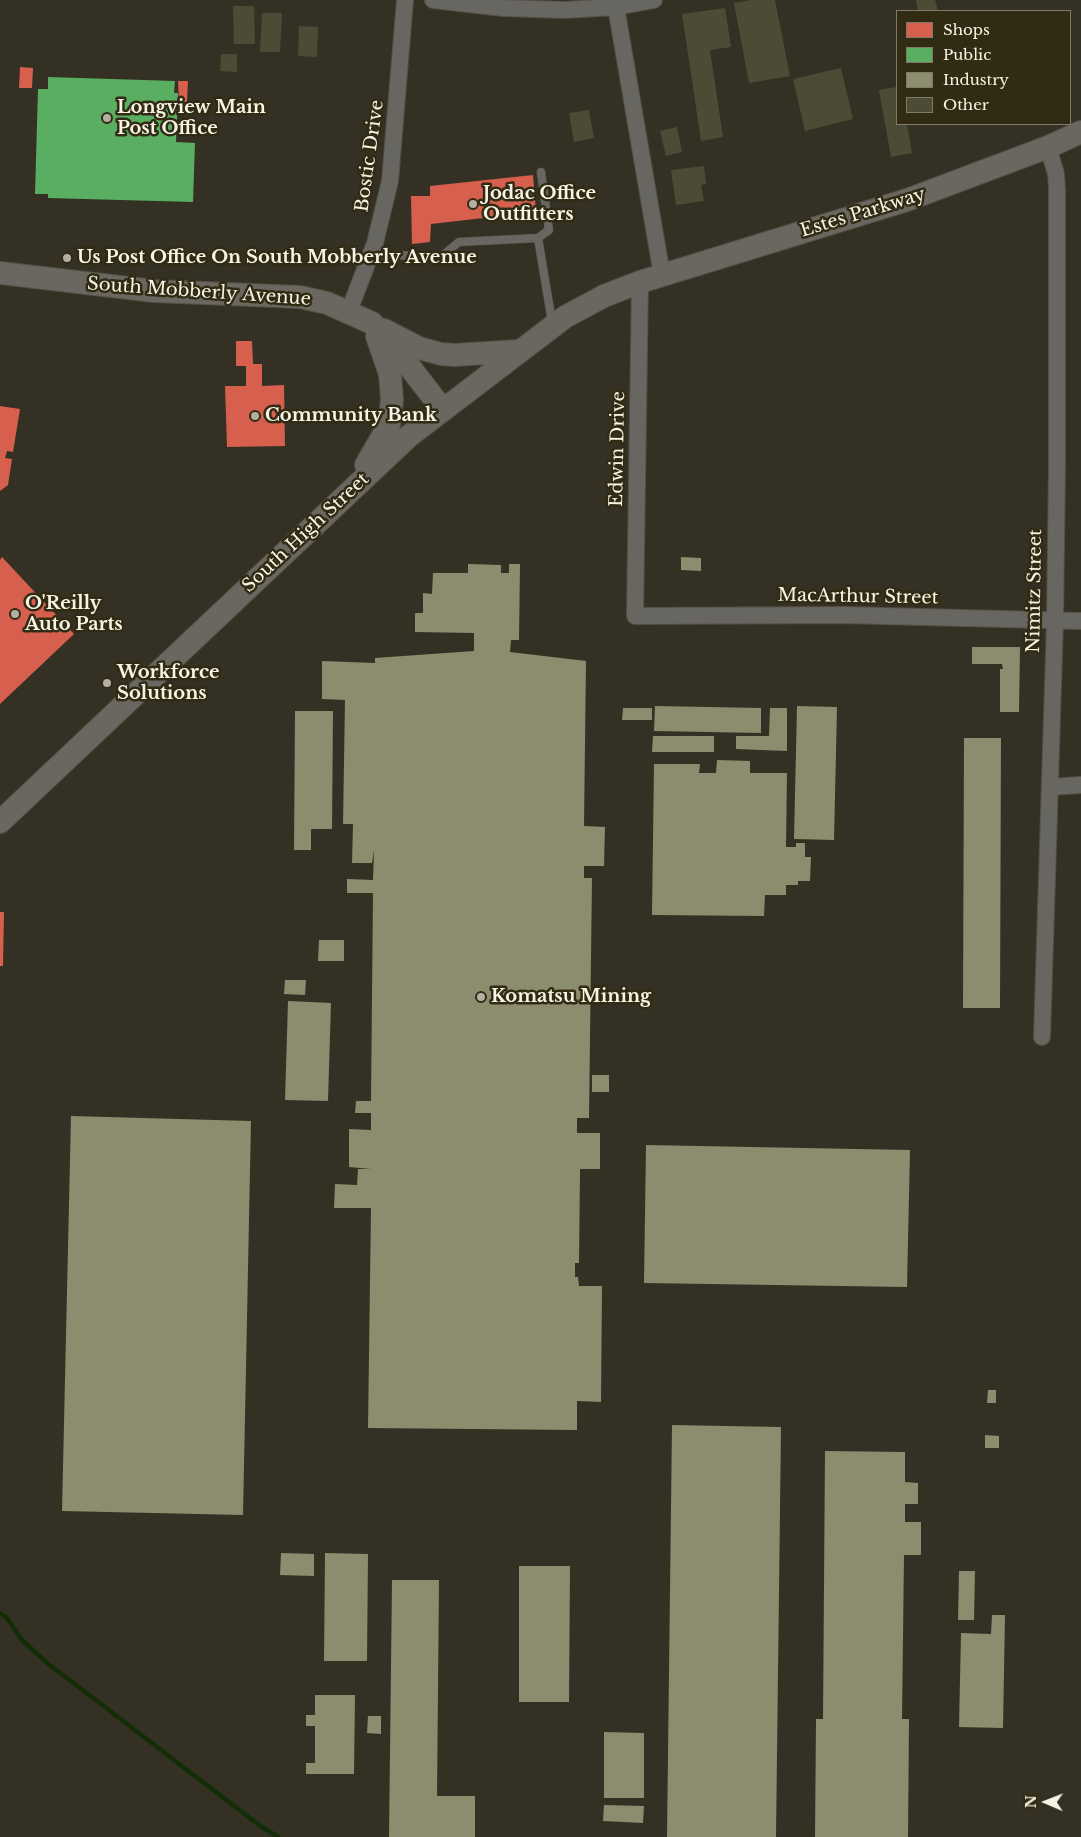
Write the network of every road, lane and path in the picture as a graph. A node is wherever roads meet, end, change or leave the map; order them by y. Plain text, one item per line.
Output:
1 (405, 0) edge
2 (433, 0) edge
3 (654, 0) edge
4 (616, 7) junction
5 (1081, 132) edge
6 (1048, 147) junction
7 (541, 172) dead end
8 (538, 238) junction
9 (370, 255) junction
10 (0, 273) edge
11 (662, 275) junction
12 (640, 282) junction
13 (349, 311) junction
14 (372, 323) junction
15 (553, 326) junction
16 (519, 351) junction
17 (443, 410) junction
18 (350, 491) junction
19 (635, 616) joint
20 (1055, 621) junction
21 (1081, 621) edge
22 (1081, 785) edge
23 (1050, 788) junction
24 (0, 822) edge
25 (1042, 1037) dead end

1 - 9 street, Bostic Drive
2 - 4 street
3 - 4 street
4 - 11 street
5 - 6 main road, Estes Parkway
6 - 11 main road, Estes Parkway
6 - 20 street, Nimitz Street
7 - 8 lane
8 - 9 lane
8 - 15 lane
9 - 13 street, Bostic Drive
10 - 13 main road, South Mobberly Avenue
11 - 12 main road, Estes Parkway
12 - 15 main road, South High Street
12 - 19 street, Edwin Drive
13 - 14 main road, South Mobberly Avenue
14 - 16 main road
14 - 17 main road, South Mobberly Avenue
14 - 18 main road
15 - 16 main road, South High Street
16 - 17 main road, South High Street
17 - 18 main road, South High Street
18 - 24 main road, South High Street
19 - 20 street, MacArthur Street
20 - 21 street, MacArthur Street
20 - 23 street, Nimitz Street
22 - 23 street
23 - 25 street, Nimitz Street

